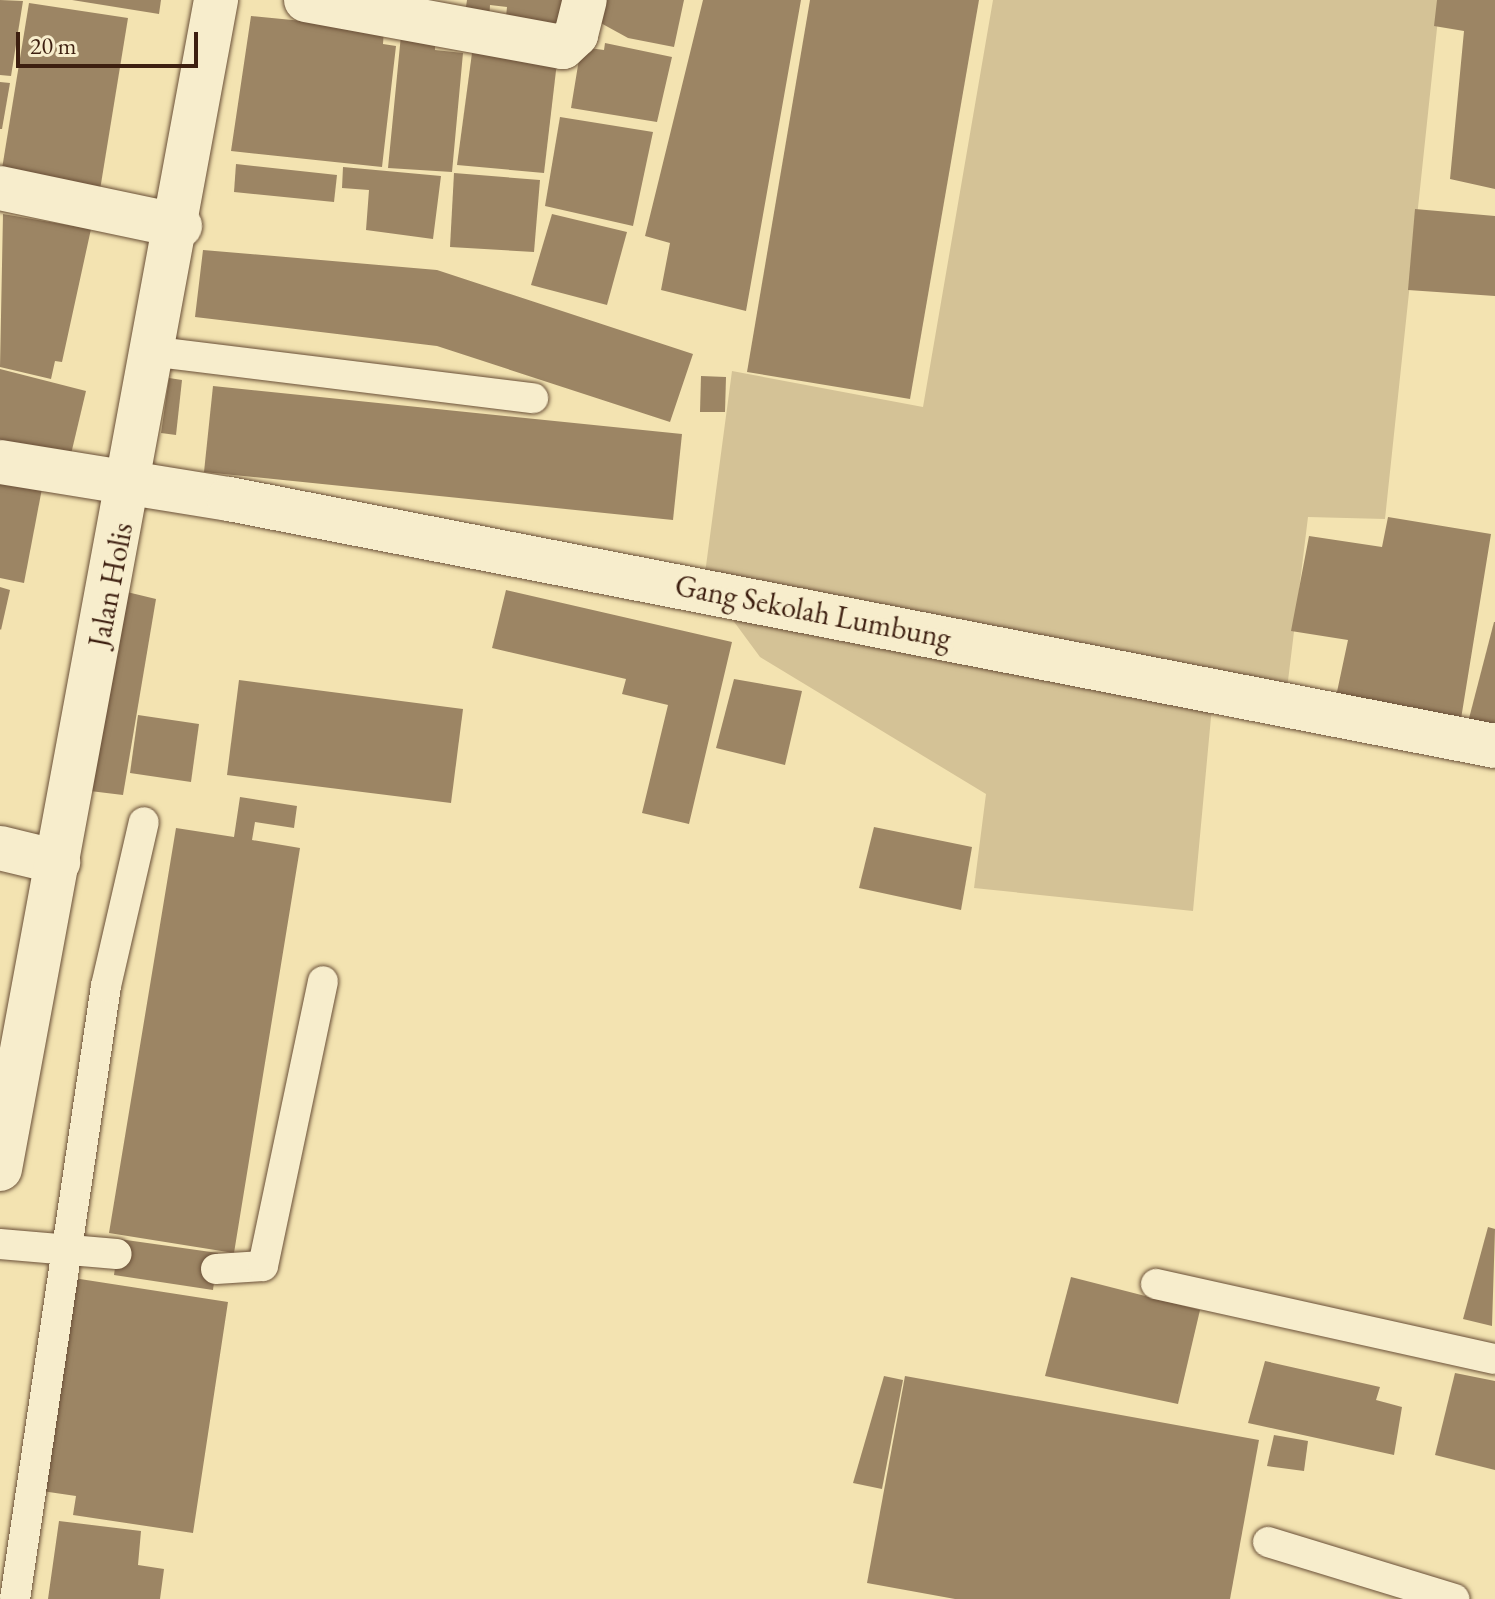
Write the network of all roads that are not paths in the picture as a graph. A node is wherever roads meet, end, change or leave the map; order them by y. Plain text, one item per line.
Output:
1 (216, 0) edge
2 (306, 0) edge
3 (585, 0) edge
4 (0, 188) edge
5 (180, 226) junction
6 (157, 352) junction
7 (533, 398) dead end
8 (0, 462) edge
9 (130, 485) junction
10 (1495, 746) edge
11 (144, 822) dead end
12 (0, 848) edge
13 (58, 862) junction
14 (323, 981) dead end
15 (0, 1169) edge
16 (0, 1244) edge
17 (67, 1246) junction
18 (117, 1254) dead end
19 (216, 1269) dead end
20 (1156, 1284) dead end
21 (1495, 1359) edge
22 (1268, 1542) dead end
23 (15, 1599) edge
24 (1455, 1599) edge

1 - 5 street, Jalan Holis
2 - 3 street
4 - 5 street
5 - 6 street, Jalan Holis
6 - 7 lane
6 - 9 street, Jalan Holis
8 - 9 street, Gang Sekolah Lumbung
9 - 10 street, Gang Sekolah Lumbung
9 - 13 street, Jalan Holis
11 - 17 lane
12 - 13 street
13 - 15 street, Jalan Holis
14 - 19 lane
16 - 17 lane
17 - 18 lane
17 - 23 lane
20 - 21 lane
22 - 24 lane

